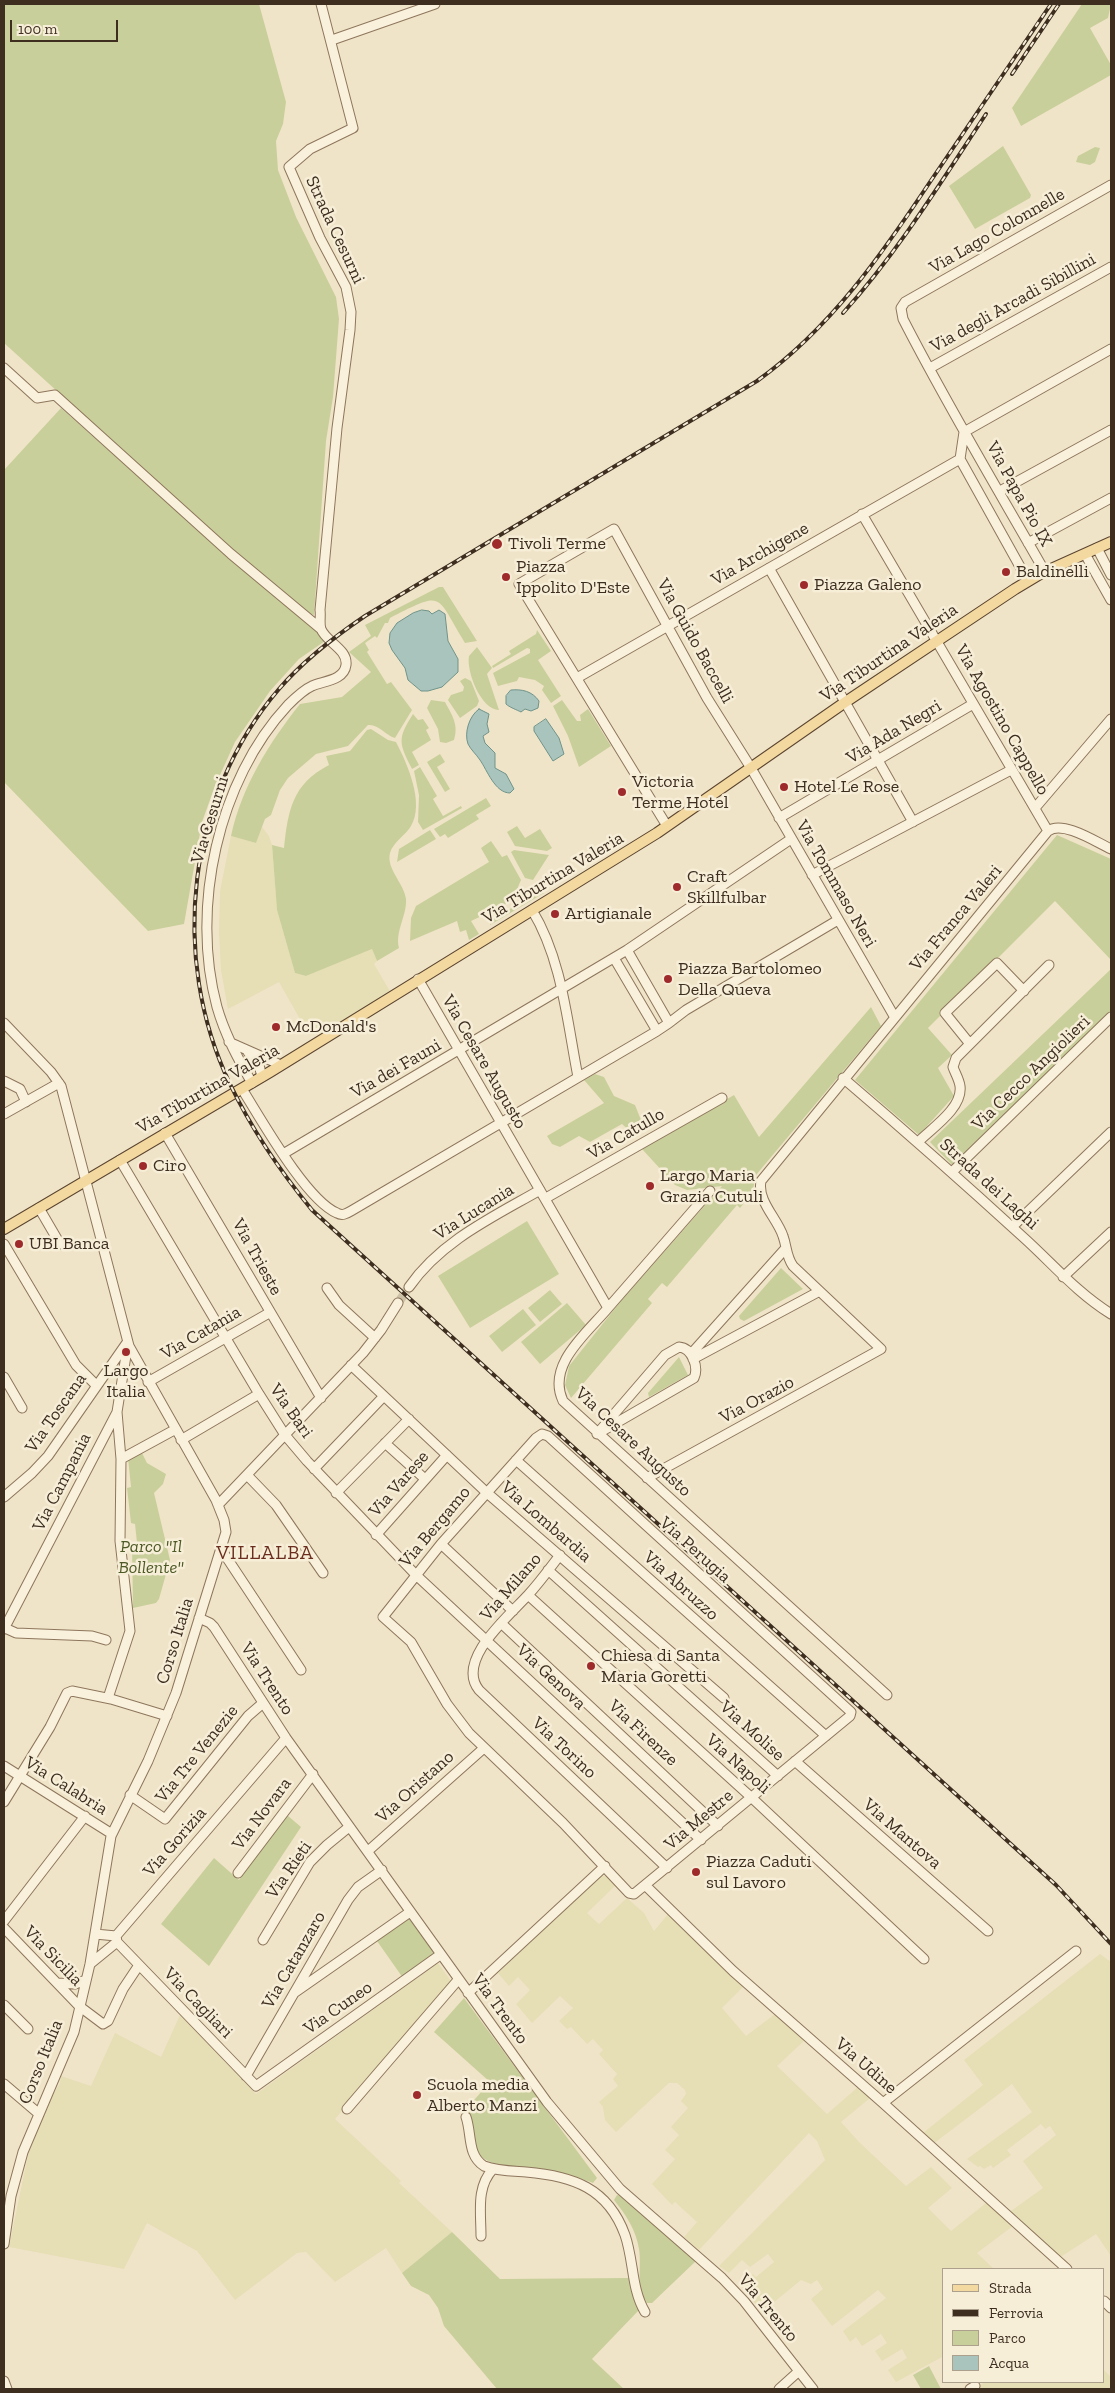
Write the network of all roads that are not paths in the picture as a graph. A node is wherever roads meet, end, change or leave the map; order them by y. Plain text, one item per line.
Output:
1 (321, 4) edge
2 (435, 4) edge
3 (332, 40) junction
4 (1111, 185) edge
5 (1111, 267) edge
6 (901, 308) joint
7 (1111, 348) edge
8 (4, 368) edge
9 (930, 368) junction
10 (1111, 430) edge
11 (964, 432) junction
12 (960, 459) junction
13 (1000, 491) junction
14 (1111, 498) edge
15 (862, 514) junction
16 (1111, 542) edge
17 (1028, 543) junction
18 (1097, 548) junction
19 (1085, 554) junction
20 (769, 568) junction
21 (1044, 572) junction
22 (1111, 575) edge
23 (1028, 581) junction
24 (1111, 600) edge
25 (668, 626) junction
26 (321, 629) junction
27 (937, 640) junction
28 (577, 678) junction
29 (844, 703) junction
30 (973, 704) junction
31 (1111, 719) edge
32 (879, 760) junction
33 (751, 768) junction
34 (1012, 770) junction
35 (1037, 812) junction
36 (779, 818) junction
37 (913, 822) junction
38 (667, 826) junction
39 (1068, 829) junction
40 (1048, 831) junction
41 (791, 839) junction
42 (1111, 850) edge
43 (812, 875) junction
44 (532, 910) junction
45 (838, 920) junction
46 (627, 950) junction
47 (614, 958) junction
48 (1050, 965) dead end
49 (418, 979) junction
50 (561, 989) junction
51 (1024, 991) junction
52 (894, 1016) junction
53 (1111, 1017) edge
54 (4, 1023) edge
55 (670, 1023) junction
56 (657, 1031) junction
57 (229, 1042) junction
58 (970, 1044) junction
59 (245, 1049) junction
60 (459, 1051) junction
61 (281, 1066) junction
62 (262, 1077) junction
63 (578, 1077) junction
64 (843, 1078) junction
65 (4, 1081) edge
66 (59, 1083) junction
67 (252, 1083) junction
68 (242, 1089) junction
69 (722, 1098) dead end
70 (26, 1102) junction
71 (4, 1114) edge
72 (499, 1122) junction
73 (1111, 1132) edge
74 (165, 1133) junction
75 (918, 1142) junction
76 (283, 1154) junction
77 (120, 1160) junction
78 (952, 1172) junction
79 (85, 1180) junction
80 (540, 1190) junction
81 (710, 1191) dead end
82 (546, 1198) junction
83 (39, 1208) junction
84 (1012, 1227) junction
85 (4, 1229) edge
86 (1111, 1232) edge
87 (4, 1244) edge
88 (60, 1244) dead end
89 (785, 1249) junction
90 (1063, 1277) junction
91 (409, 1287) tunnel mouth
92 (327, 1288) dead end
93 (818, 1292) junction
94 (398, 1303) tunnel mouth
95 (608, 1308) junction
96 (270, 1313) junction
97 (1111, 1314) edge
98 (225, 1338) junction
99 (375, 1338) junction
100 (128, 1342) junction
101 (882, 1349) joint
102 (692, 1357) junction
103 (351, 1365) junction
104 (4, 1377) edge
105 (148, 1382) junction
106 (96, 1385) junction
107 (635, 1390) junction
108 (259, 1394) junction
109 (384, 1396) junction
110 (320, 1398) junction
111 (645, 1407) junction
112 (22, 1408) dead end
113 (116, 1412) junction
114 (409, 1419) junction
115 (176, 1430) junction
116 (598, 1434) junction
117 (285, 1435) junction
118 (181, 1440) junction
119 (385, 1443) junction
120 (447, 1455) junction
121 (120, 1459) junction
122 (516, 1460) junction
123 (314, 1469) junction
124 (246, 1476) junction
125 (647, 1478) junction
126 (425, 1479) junction
127 (486, 1492) junction
128 (336, 1493) junction
129 (4, 1497) edge
130 (218, 1505) junction
131 (376, 1535) junction
132 (442, 1544) junction
133 (220, 1549) junction
134 (560, 1555) junction
135 (548, 1570) junction
136 (323, 1574) dead end
137 (416, 1575) junction
138 (528, 1595) junction
139 (513, 1611) junction
140 (199, 1618) junction
141 (501, 1623) junction
142 (4, 1628) edge
143 (106, 1640) dead end
144 (488, 1640) junction
145 (301, 1670) dead end
146 (887, 1696) dead end
147 (108, 1698) junction
148 (724, 1698) dead end
149 (263, 1703) junction
150 (167, 1716) junction
151 (850, 1716) joint
152 (826, 1736) junction
153 (286, 1738) junction
154 (484, 1748) junction
155 (795, 1761) junction
156 (4, 1766) edge
157 (312, 1774) junction
158 (778, 1776) junction
159 (20, 1778) junction
160 (130, 1795) junction
161 (752, 1798) junction
162 (4, 1802) edge
163 (85, 1816) junction
164 (718, 1826) junction
165 (350, 1827) junction
166 (112, 1834) junction
167 (701, 1840) junction
168 (368, 1851) junction
169 (605, 1866) junction
170 (667, 1868) junction
171 (382, 1870) junction
172 (238, 1873) dead end
173 (646, 1886) junction
174 (410, 1912) junction
175 (4, 1921) edge
176 (988, 1931) dead end
177 (5, 1932) edge
178 (95, 1934) junction
179 (116, 1939) junction
180 (262, 1940) dead end
181 (1076, 1951) dead end
182 (440, 1955) junction
183 (924, 1959) dead end
184 (90, 1964) junction
185 (140, 1966) junction
186 (86, 1980) junction
187 (458, 1980) junction
188 (56, 1983) junction
189 (468, 1993) junction
190 (291, 1995) junction
191 (4, 2005) edge
192 (80, 2006) junction
193 (28, 2029) dead end
194 (246, 2076) junction
195 (4, 2084) edge
196 (256, 2086) joint
197 (883, 2102) junction
198 (347, 2109) dead end
199 (38, 2112) junction
200 (466, 2117) dead end
201 (493, 2169) junction
202 (608, 2177) junction
203 (596, 2192) junction
204 (481, 2236) dead end
205 (4, 2244) edge
206 (1066, 2268) edge
207 (645, 2312) dead end
208 (799, 2371) junction
209 (4, 2380) edge
210 (7, 2389) edge
211 (779, 2389) edge
212 (813, 2389) edge

1 - 3 street, Strada Cesurni
2 - 3 street
3 - 26 street, Strada Cesurni
4 - 6 street, Via Lago Colonnelle
5 - 9 street, Via degli Arcadi Sibillini
6 - 9 street, Via Papa Pio IX
7 - 11 street
8 - 26 street
9 - 11 street, Via Papa Pio IX
10 - 13 street
11 - 12 street, Via Papa Pio IX
11 - 13 street, Via Papa Pio IX
12 - 15 street, Via Archigene
12 - 23 street, Via Papa Pio IX
13 - 17 street, Via Papa Pio IX
14 - 17 street
15 - 20 street, Via Archigene
15 - 27 street, Via Agostino Cappello
16 - 18 main road, Via Tiburtina Valeria
17 - 21 street, Via Papa Pio IX
18 - 19 main road, Via Tiburtina Valeria
18 - 22 street
19 - 21 main road, Via Tiburtina Valeria
19 - 24 street
20 - 25 street, Via Archigene
20 - 29 street
21 - 23 main road, Via Tiburtina Valeria
23 - 27 main road, Via Tiburtina Valeria
25 - 28 street, Via Archigene
25 - 28 street, Via Guido Baccelli
25 - 33 street, Via Guido Baccelli
26 - 57 street, Via Cesurni
27 - 29 main road, Via Tiburtina Valeria
27 - 30 street, Via Agostino Cappello
28 - 38 street
29 - 32 street
29 - 33 main road, Via Tiburtina Valeria
30 - 32 street, Via Ada Negri
30 - 34 street, Via Agostino Cappello
31 - 35 street
32 - 36 street, Via Ada Negri
32 - 37 street
33 - 36 street, Via Tommaso Neri
33 - 38 main road, Via Tiburtina Valeria
34 - 35 street, Via Agostino Cappello
34 - 37 street
35 - 39 street
35 - 40 street, Via Agostino Cappello
36 - 41 street, Via Tommaso Neri
37 - 43 street
38 - 44 main road, Via Tiburtina Valeria
39 - 40 street
39 - 42 street
40 - 52 street, Via Franca Valeri
41 - 43 street, Via Tommaso Neri
41 - 46 street, Via dei Fauni
43 - 45 street, Via Tommaso Neri
44 - 49 main road, Via Tiburtina Valeria
44 - 50 street
45 - 52 street, Via Tommaso Neri
45 - 55 street
46 - 47 street, Via dei Fauni
46 - 55 street
47 - 50 street, Via dei Fauni
47 - 56 street
48 - 51 street
49 - 60 street, Via Cesare Augusto
49 - 61 main road, Via Tiburtina Valeria
50 - 60 street, Via dei Fauni
50 - 63 street
51 - 58 street
51 - 58 street
52 - 64 street, Via Franca Valeri
53 - 78 street, Via Cecco Angiolieri
54 - 66 street
55 - 56 street
56 - 63 street
57 - 59 street
57 - 67 street, Via Cesurni
58 - 75 street
59 - 61 street
59 - 62 street
60 - 72 street, Via Cesare Augusto
60 - 76 street, Via dei Fauni
61 - 62 main road, Via Tiburtina Valeria
62 - 67 main road, Via Tiburtina Valeria
63 - 72 street
64 - 75 street, Strada dei Laghi
64 - 89 street, Via Franca Valeri
65 - 70 street
66 - 70 street
66 - 79 street, Corso Italia
67 - 68 main road, Via Tiburtina Valeria
68 - 74 main road, Via Tiburtina Valeria
68 - 76 street
69 - 82 street, Via Catullo
70 - 71 street
72 - 76 street
72 - 80 street, Via Cesare Augusto
73 - 84 street
74 - 77 main road, Via Tiburtina Valeria
74 - 96 street, Via Trieste
75 - 78 street, Strada dei Laghi
77 - 79 main road, Via Tiburtina Valeria
77 - 98 street, Via Bari
78 - 84 street, Strada dei Laghi
79 - 83 main road, Via Tiburtina Valeria
79 - 100 street, Corso Italia
80 - 82 street, Via Cesare Augusto
80 - 91 street, Via Lucania
81 - 95 street
82 - 95 street, Via Cesare Augusto
83 - 85 main road, Via Tiburtina Valeria
83 - 88 street
84 - 90 street, Strada dei Laghi
86 - 90 street
87 - 106 street
89 - 93 street, Via Franca Valeri
89 - 102 street
90 - 97 street, Strada dei Laghi
92 - 99 street
93 - 101 street, Via Franca Valeri
93 - 102 street
94 - 99 street
95 - 116 street, Via Cesare Augusto
96 - 98 street, Via Catania
96 - 110 street, Via Trieste
98 - 105 street, Via Catania
98 - 108 street, Via Bari
99 - 103 street
100 - 105 street, Corso Italia
100 - 106 street, Via Toscana
100 - 113 street, Via Campania
101 - 125 street, Via Orazio
102 - 107 street
102 - 111 street
103 - 109 street, Via Lombardia
103 - 110 street
104 - 112 street
105 - 115 street, Corso Italia
106 - 129 street, Via Toscana
107 - 111 street
107 - 116 street
108 - 117 street, Via Bari
108 - 118 street
109 - 114 street, Via Lombardia
109 - 123 street
110 - 117 street
111 - 116 street
113 - 121 street
113 - 142 street, Via Campania
114 - 119 street
114 - 120 street, Via Lombardia
115 - 118 street, Corso Italia
115 - 121 street
116 - 125 street, Via Cesare Augusto
117 - 123 street, Via Bari
117 - 124 street
118 - 130 street, Corso Italia
119 - 126 street
119 - 128 street
120 - 126 street, Via Varese
120 - 127 street, Via Lombardia
121 - 147 street
122 - 127 street, Via Bergamo
122 - 151 street, Via Perugia
122 - 152 street, Via Abruzzo
123 - 128 street, Via Bari
124 - 130 street
124 - 136 street
125 - 146 street, Via Cesare Augusto
126 - 131 street, Via Varese
127 - 132 street, Via Bergamo
127 - 134 street, Via Lombardia
128 - 131 street, Via Bari
130 - 133 street, Corso Italia
131 - 137 street, Via Bari
132 - 137 street, Via Bergamo
132 - 139 street
133 - 140 street, Corso Italia
133 - 145 street
134 - 135 street, Via Milano
134 - 148 street, Via Lombardia
135 - 138 street, Via Milano
135 - 158 street, Via Molise
137 - 144 street, Via Bari
137 - 154 street, Via Bergamo
138 - 139 street, Via Milano
138 - 161 street, Via Napoli
139 - 141 street, Via Milano
140 - 149 street, Via Trento
140 - 150 street, Corso Italia
141 - 144 street, Via Milano
141 - 164 street, Via Firenze
142 - 143 street
144 - 167 street, Via Genova
144 - 170 street, Via Torino
147 - 150 street
147 - 159 street
149 - 153 street, Via Trento
149 - 160 street, Via Tre Venezie
150 - 160 street, Corso Italia
151 - 152 street, Via Mestre
152 - 155 street, Via Mestre
153 - 157 street, Via Trento
153 - 179 street, Via Gorizia
154 - 168 street, Via Oristano
154 - 169 street
155 - 158 street, Via Mestre
155 - 176 street, Via Mantova
156 - 159 street, Via Calabria
157 - 165 street, Via Trento
157 - 172 street, Via Novara
158 - 161 street, Via Mestre
159 - 162 street
159 - 163 street, Via Calabria
160 - 166 street, Corso Italia
161 - 164 street, Via Mestre
161 - 183 street, Via Napoli
163 - 166 street, Via Calabria
163 - 175 street
164 - 167 street, Via Mestre
165 - 168 street, Via Trento
165 - 180 street, Via Rieti
166 - 178 street, Corso Italia
167 - 170 street, Via Mestre
168 - 171 street, Via Trento
169 - 173 street, Via Mestre
169 - 189 street
170 - 173 street, Via Mestre
171 - 174 street, Via Trento
171 - 190 street, Via Catanzaro
173 - 197 street, Via Udine
174 - 182 street, Via Trento
174 - 190 street
177 - 188 street, Via Sicilia
178 - 179 street
178 - 184 street, Corso Italia
179 - 184 street, Via Gorizia
179 - 185 street, Via Cagliari
181 - 197 street
182 - 187 street, Via Trento
182 - 196 street, Via Cuneo
184 - 186 street, Corso Italia
185 - 192 street, Via Sicilia
185 - 194 street, Via Cagliari
186 - 188 street
186 - 192 street, Corso Italia
187 - 189 street, Via Trento
187 - 198 street
188 - 192 street, Via Sicilia
189 - 202 street, Via Trento
190 - 194 street, Via Catanzaro
191 - 193 street
192 - 199 street, Corso Italia
194 - 196 street, Via Cagliari
195 - 199 street
197 - 206 street, Via Udine
199 - 205 street, Corso Italia
200 - 201 street
201 - 203 street
201 - 204 street
202 - 203 street
202 - 208 street, Via Trento
203 - 207 street
208 - 211 street
208 - 212 street, Via Trento
209 - 210 street

